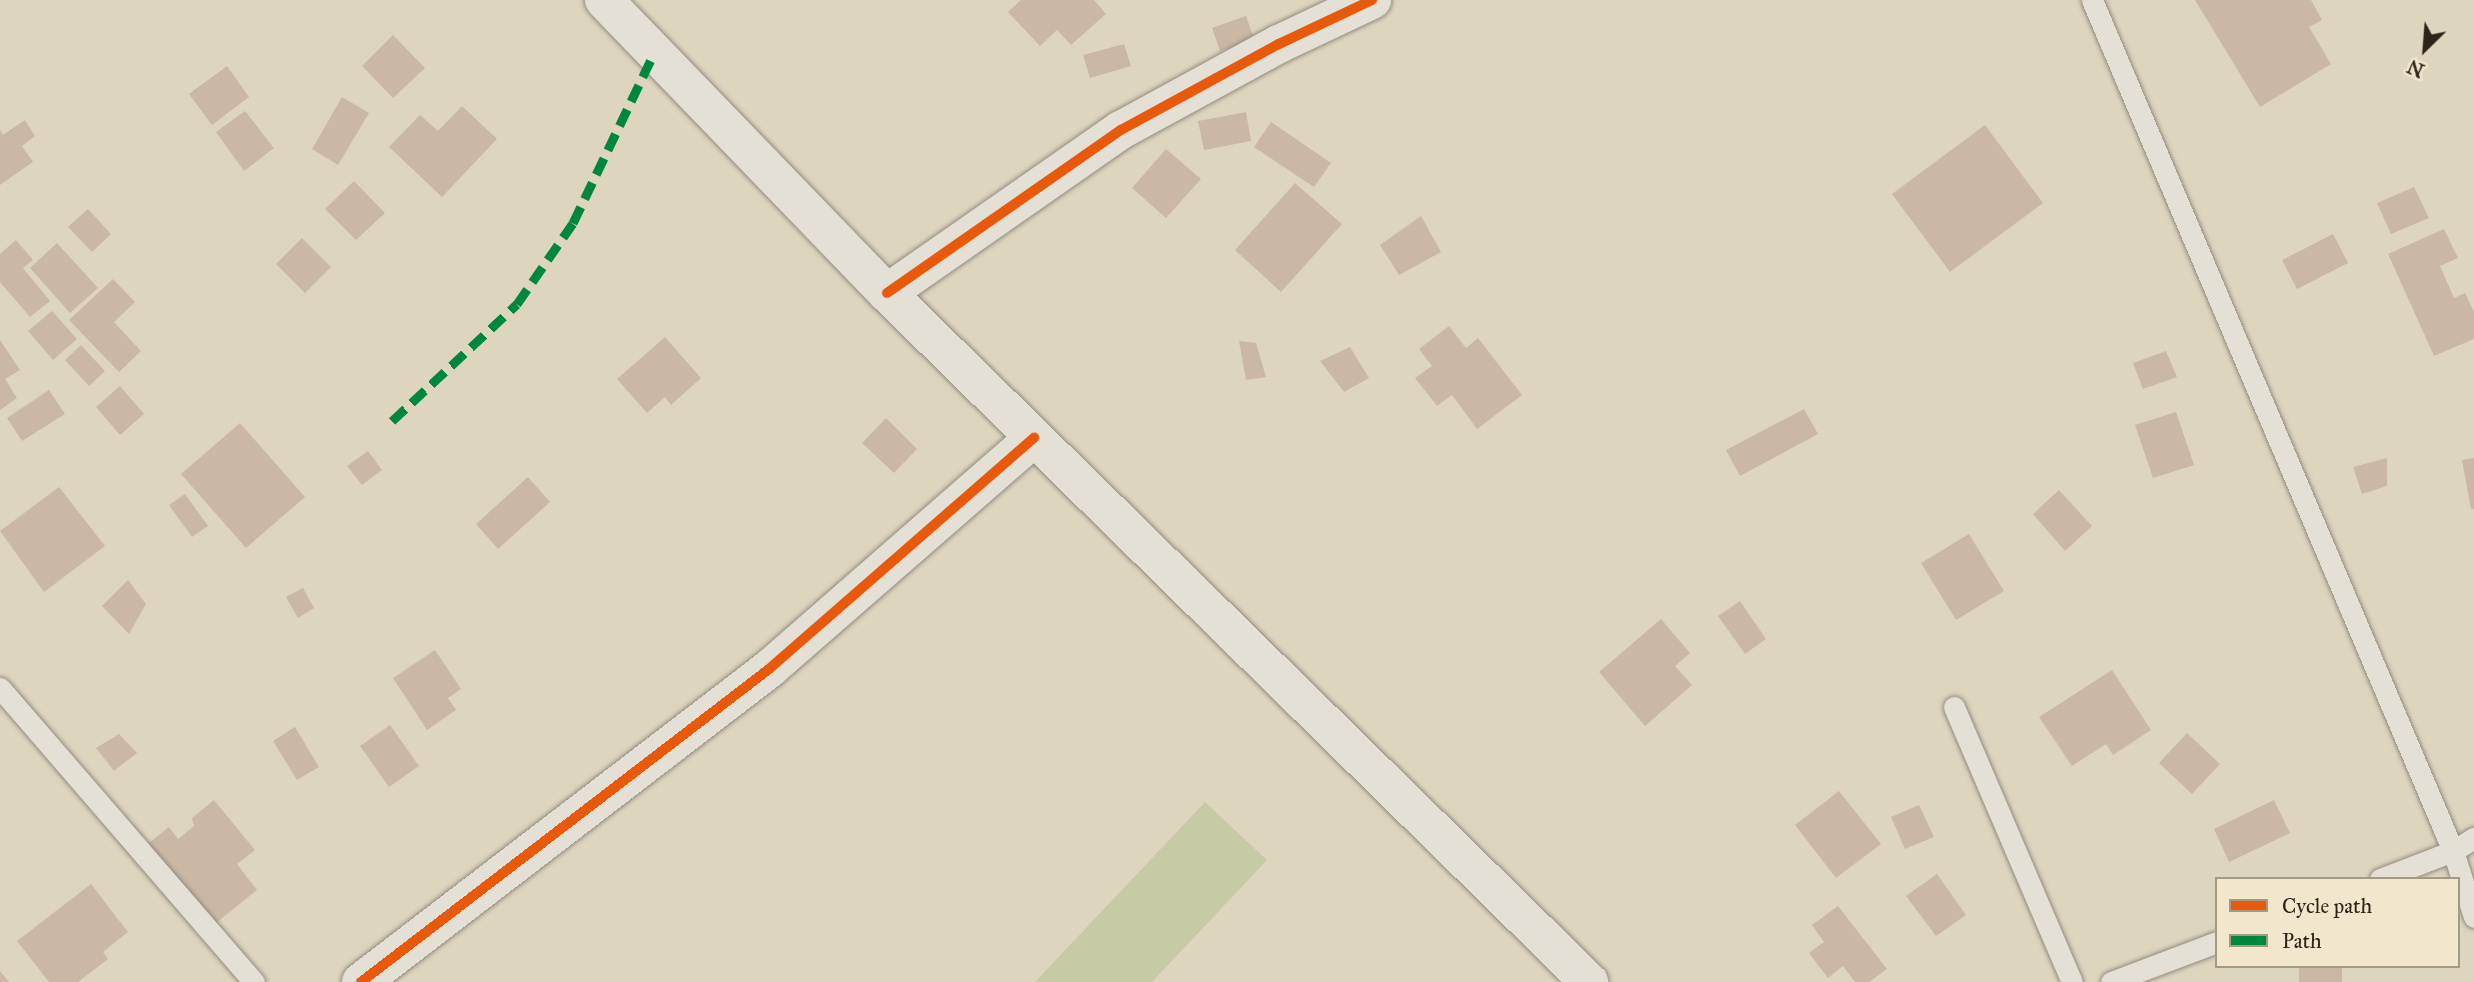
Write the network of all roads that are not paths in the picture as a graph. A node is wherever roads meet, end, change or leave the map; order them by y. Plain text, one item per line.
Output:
1 (604, 0) edge
2 (1372, 0) edge
3 (2092, 0) edge
4 (887, 293) junction
5 (1034, 438) junction
6 (0, 688) edge
7 (1954, 707) dead end
8 (2474, 838) edge
9 (2453, 851) junction
10 (2386, 877) edge
11 (2474, 918) edge
12 (2215, 943) edge
13 (254, 982) edge
14 (361, 982) edge
15 (1589, 982) edge
16 (2072, 982) edge
17 (2111, 982) edge

1 - 4 street
2 - 4 street
3 - 9 lane
4 - 5 street
5 - 14 street
5 - 15 street
6 - 13 lane
7 - 16 lane
8 - 9 lane
9 - 10 lane
9 - 11 lane
12 - 17 lane

